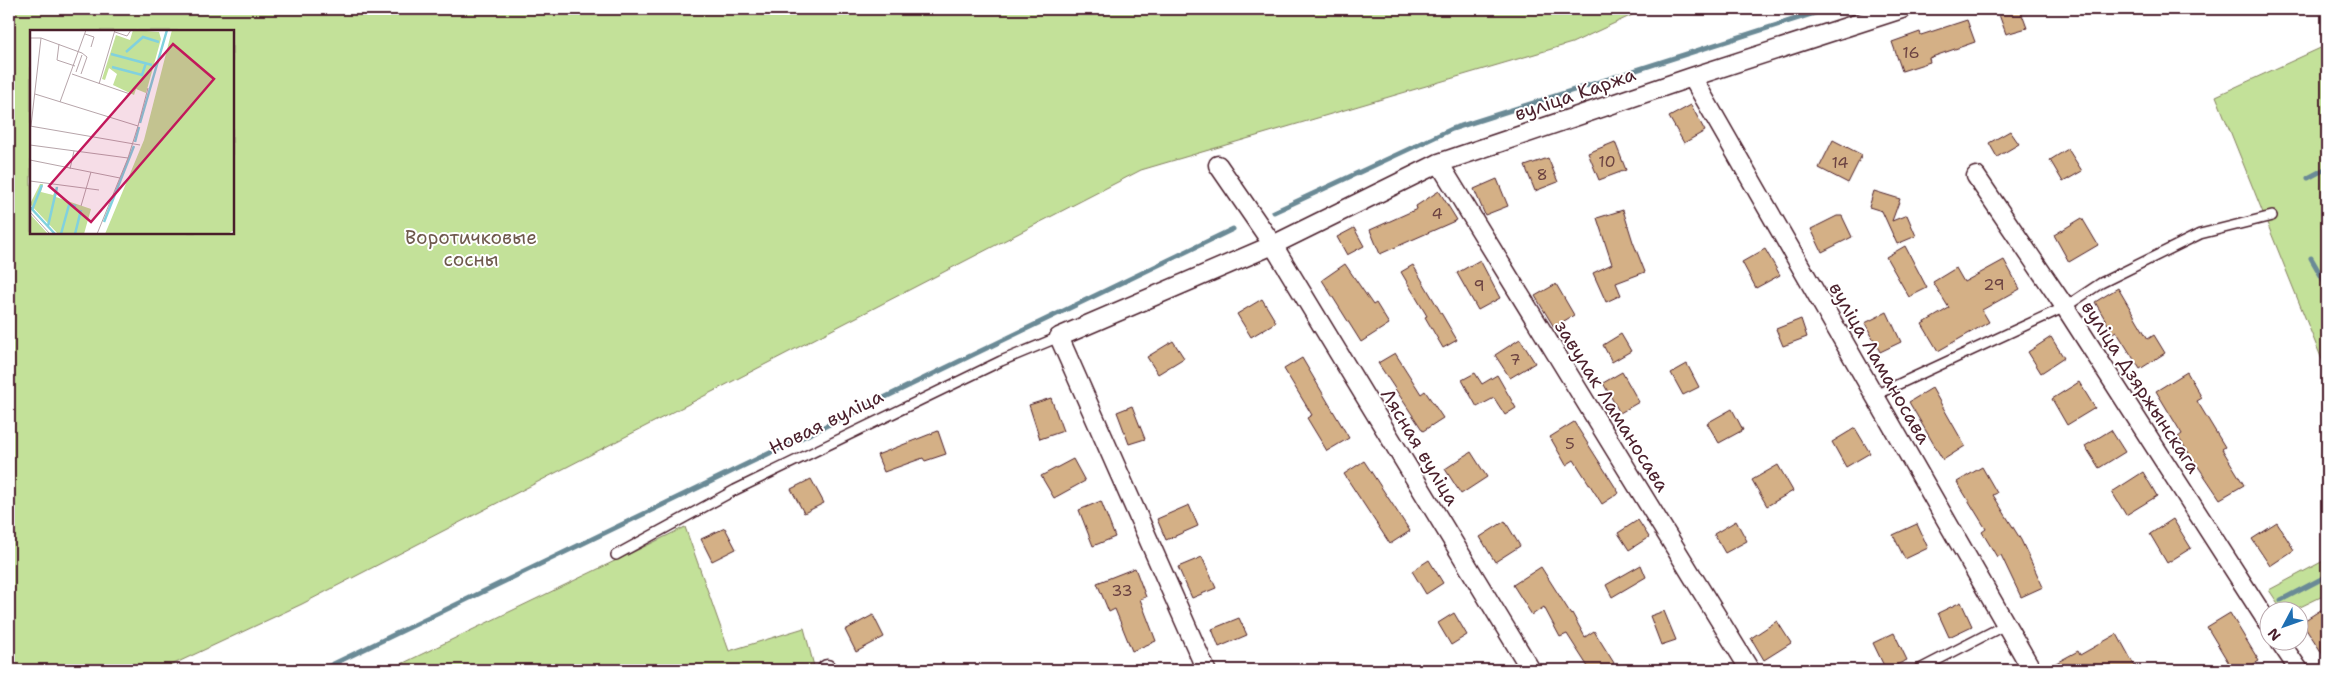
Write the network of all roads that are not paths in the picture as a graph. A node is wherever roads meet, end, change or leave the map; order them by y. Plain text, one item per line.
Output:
1 (1902, 9) edge
2 (1692, 77) junction
3 (1439, 163) junction
4 (1218, 165) dead end
5 (1976, 176) dead end
6 (2272, 216) dead end
7 (1273, 245) junction
8 (2065, 307) junction
9 (1059, 337) junction
10 (1873, 396) junction
11 (616, 555) dead end
12 (2258, 607) edge
13 (2007, 624) junction
14 (2287, 652) edge
15 (1206, 670) edge
16 (1531, 670) edge
17 (1750, 670) edge
18 (1918, 670) edge
19 (2032, 670) edge
20 (2299, 670) edge

1 - 2 street, вуліца Каржа
2 - 3 street, вуліца Каржа
2 - 10 street, вуліца Ламаносава
3 - 7 street, вуліца Каржа
3 - 17 street, завулак Ламаносава
4 - 7 street, Лясная вуліца
5 - 8 street, вуліца Дзяржынскага
6 - 8 lane
7 - 9 street, Новая вуліца
7 - 16 street, Лясная вуліца
8 - 10 lane
8 - 12 street, вуліца Дзяржынскага
9 - 11 lane, Новая вуліца
9 - 15 street
10 - 13 street, вуліца Ламаносава
13 - 18 lane
13 - 19 street, вуліца Ламаносава
14 - 20 street

